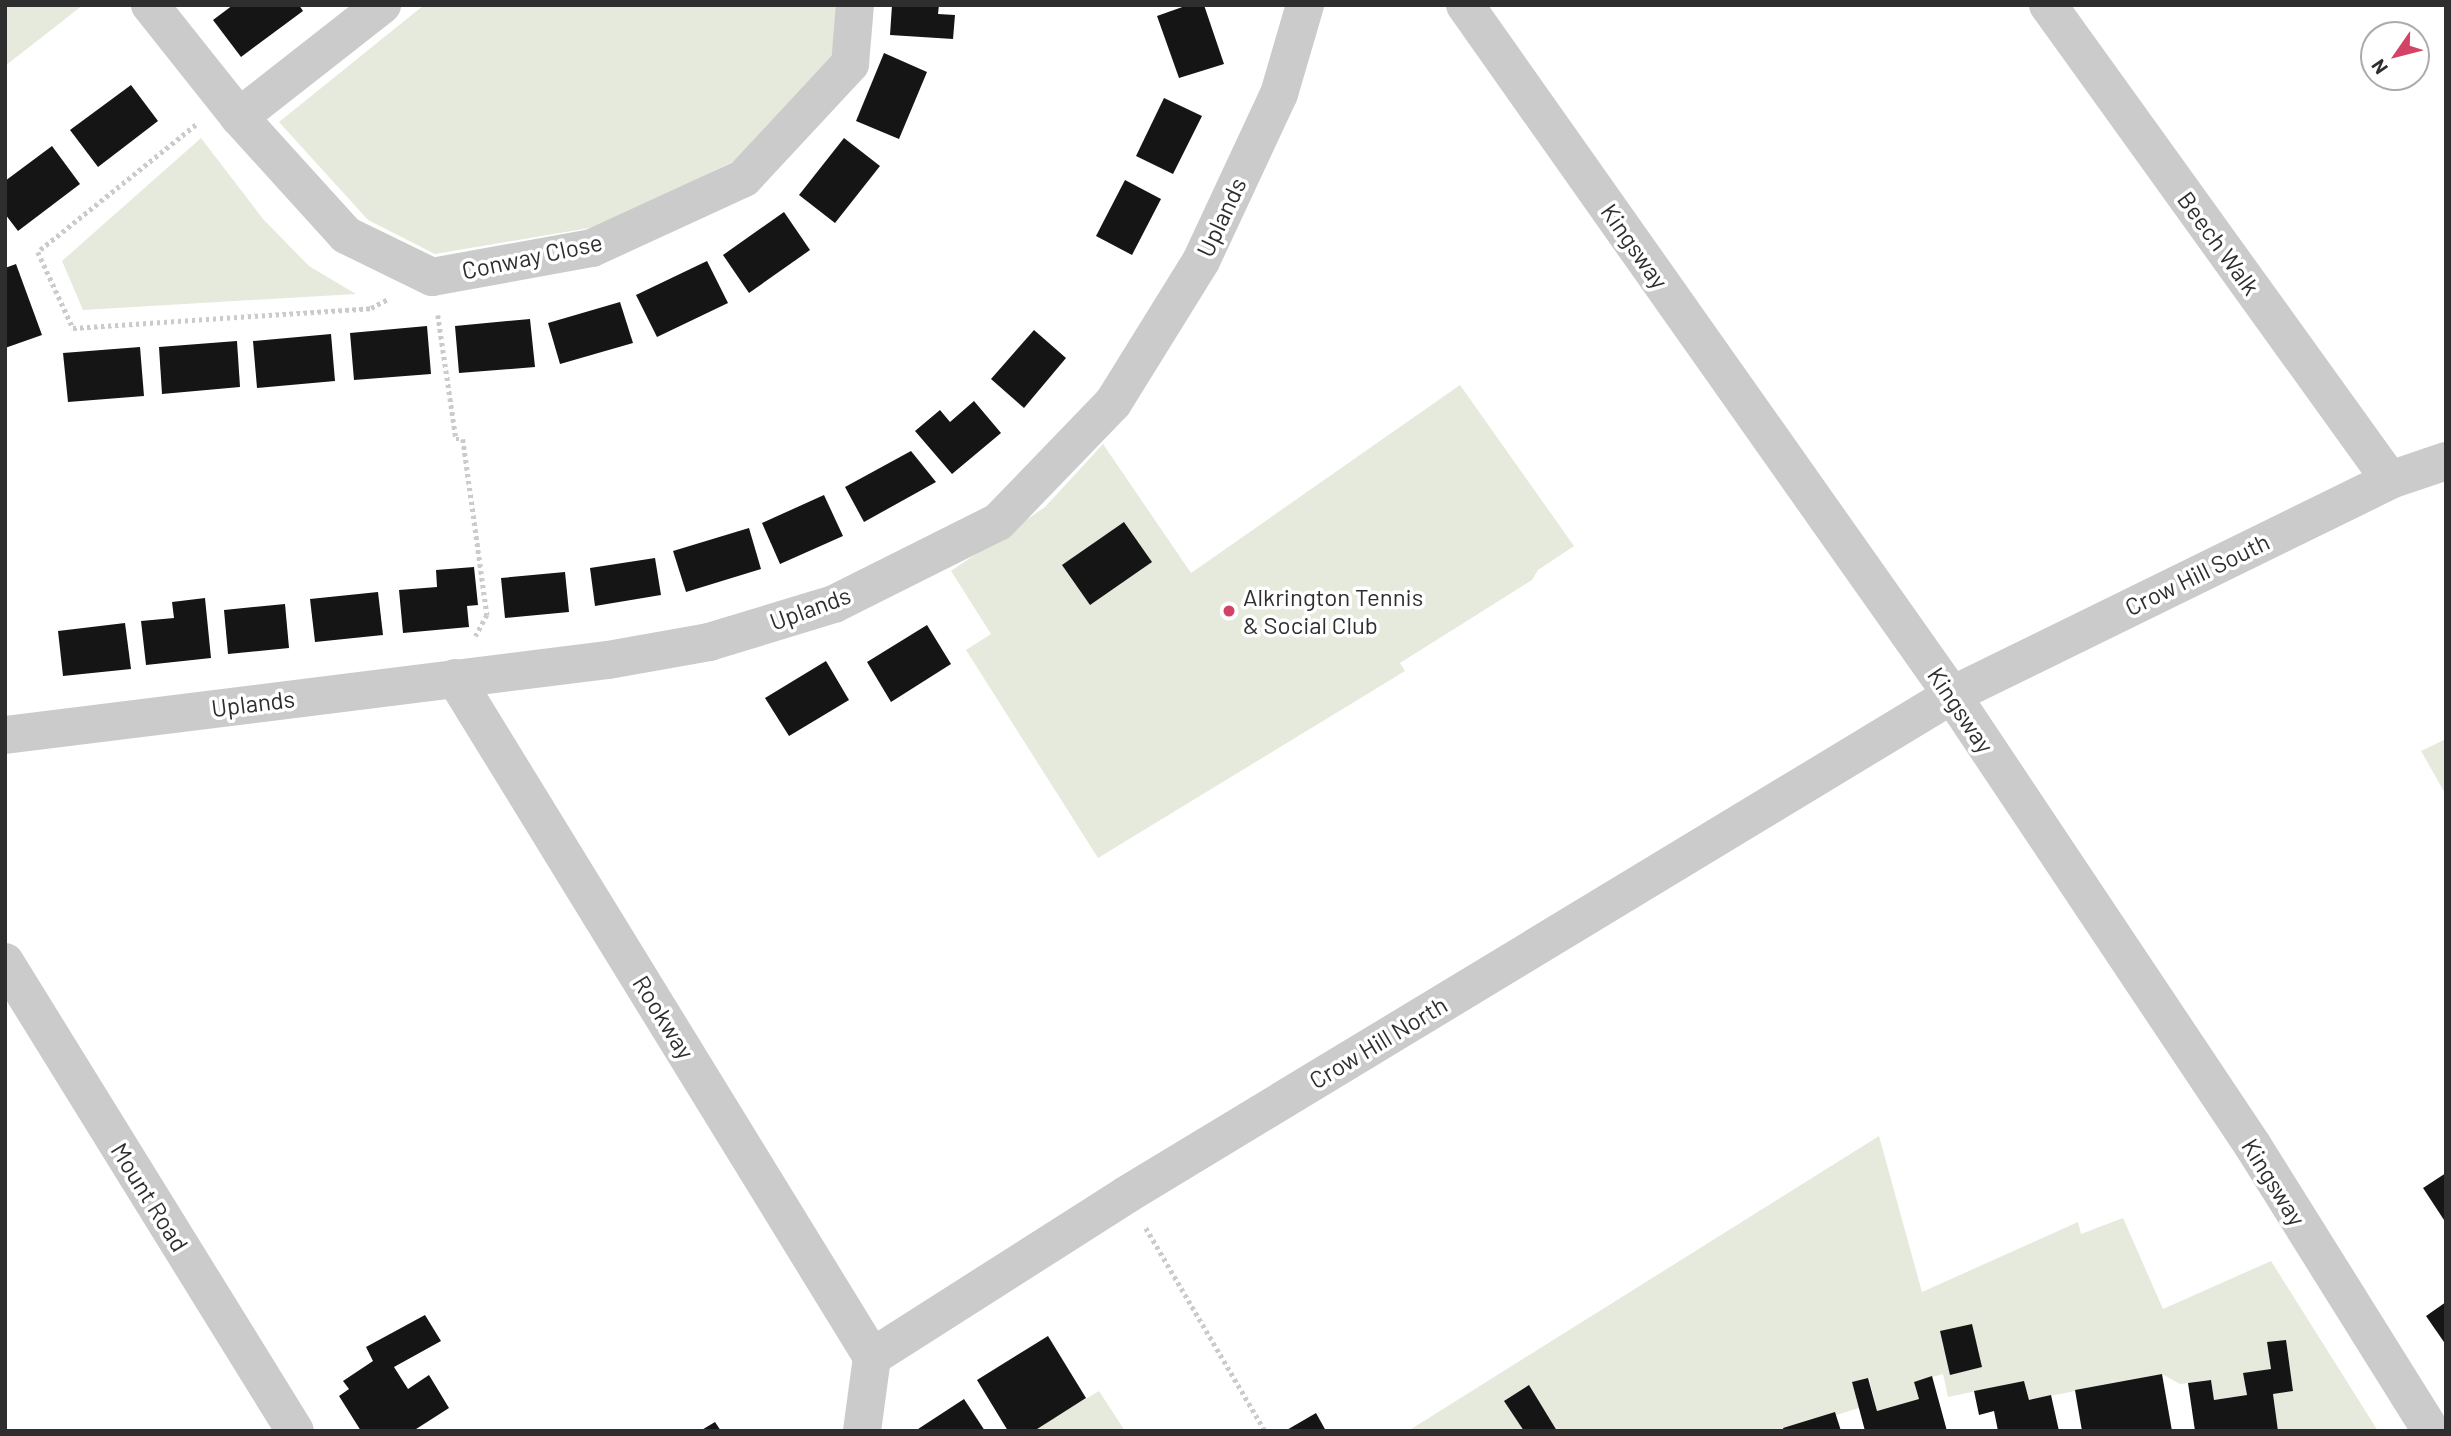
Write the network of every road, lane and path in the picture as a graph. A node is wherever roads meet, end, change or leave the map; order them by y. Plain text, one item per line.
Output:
1 (150, 5) edge
2 (382, 5) edge
3 (855, 5) edge
4 (1305, 5) edge
5 (1465, 5) edge
6 (2048, 5) edge
7 (239, 117) junction
8 (432, 277) junction
9 (2446, 461) edge
10 (2390, 480) junction
11 (455, 678) junction
12 (1952, 695) junction
13 (5, 735) edge
14 (5, 962) edge
15 (1126, 1195) junction
16 (872, 1357) junction
17 (295, 1431) edge
18 (862, 1431) edge
19 (1265, 1431) edge
20 (2431, 1431) edge

1 - 7 street, Conway Close
2 - 7 street
3 - 8 street, Conway Close
4 - 11 street, Uplands
5 - 12 street, Kingsway
6 - 10 street, Beech Walk
7 - 8 street, Conway Close
7 - 8 path
8 - 11 path
9 - 10 street, Crow Hill South
10 - 12 street, Crow Hill South
11 - 13 street, Uplands
11 - 16 street, Rookway
12 - 15 street, Crow Hill North
12 - 20 street, Kingsway
14 - 17 street, Mount Road
15 - 16 street, Crow Hill North
15 - 19 path
16 - 18 street

